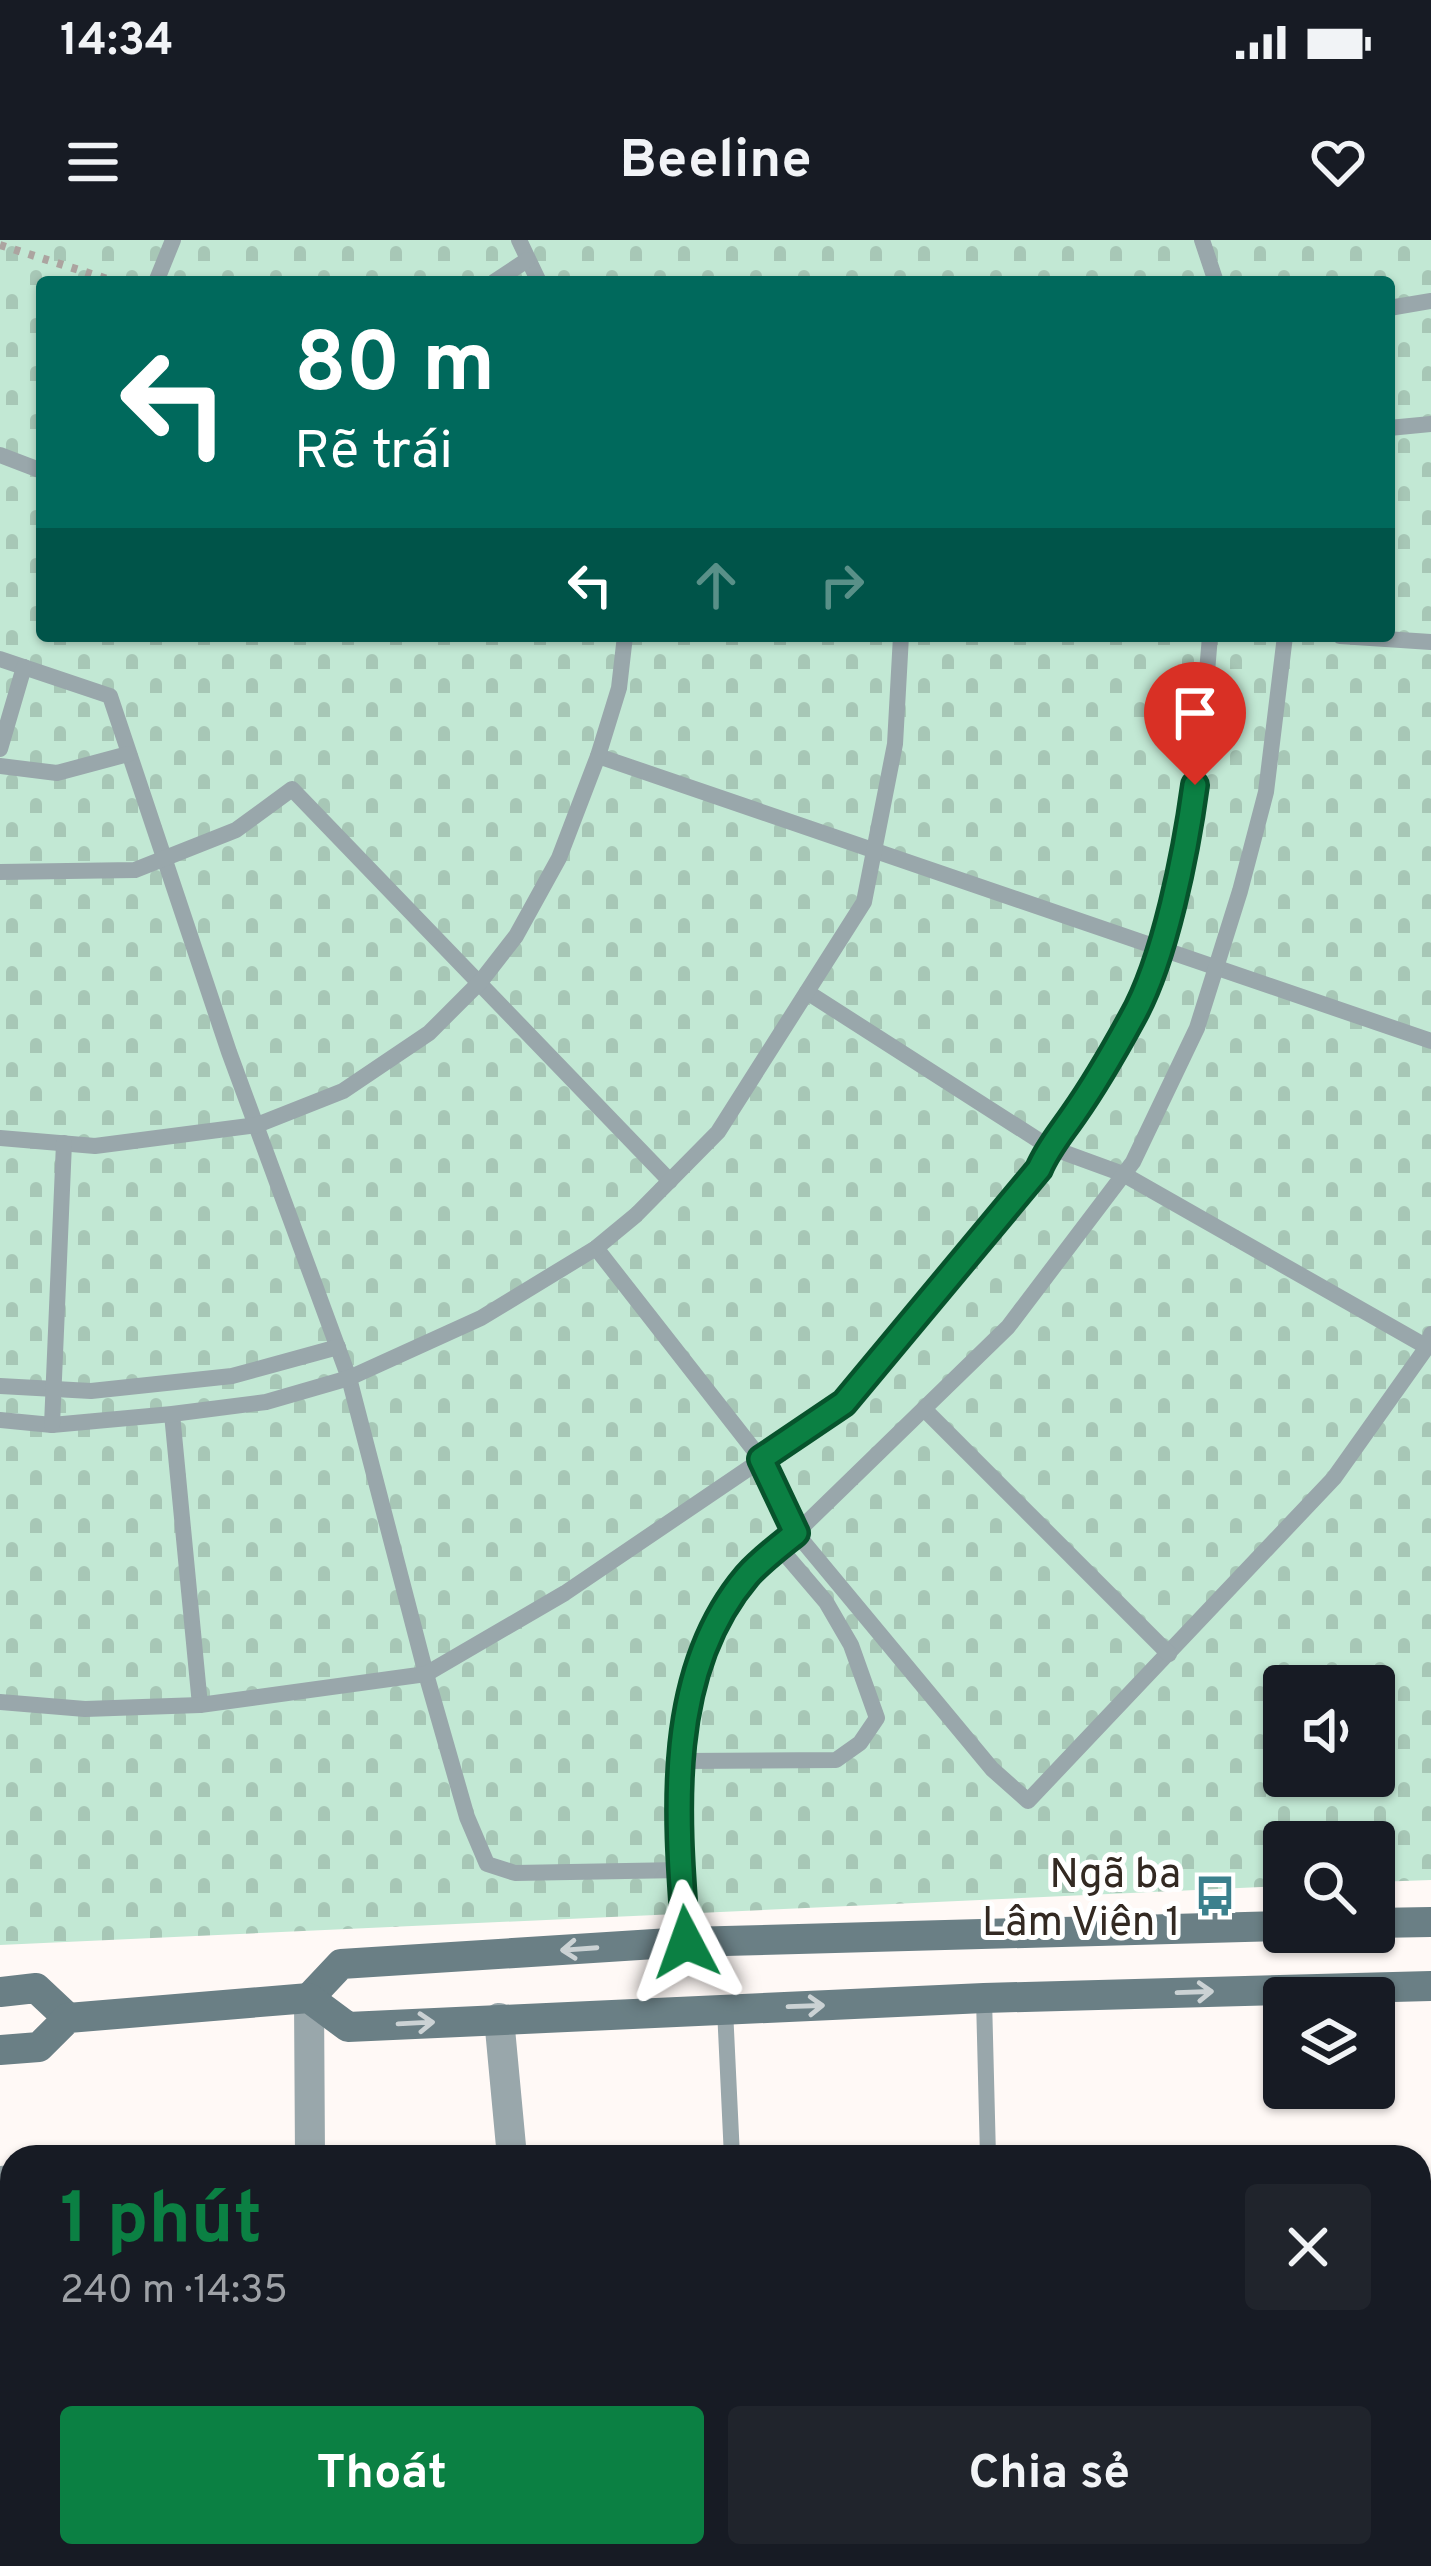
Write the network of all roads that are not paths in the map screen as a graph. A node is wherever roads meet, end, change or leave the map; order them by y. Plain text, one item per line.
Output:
1 (173, 240) edge
2 (519, 240) edge
3 (1202, 240) edge
4 (527, 260) junction
5 (158, 276) edge
6 (503, 276) edge
7 (536, 276) edge
8 (1214, 276) edge
9 (1431, 301) edge
10 (1395, 307) edge
11 (1431, 424) edge
12 (1395, 427) edge
13 (0, 455) edge
14 (36, 469) edge
15 (1395, 640) edge
16 (624, 642) edge
17 (901, 642) edge
18 (1209, 642) edge
19 (1284, 642) edge
20 (1431, 642) edge
21 (0, 658) edge
22 (24, 667) junction
23 (0, 748) edge
24 (128, 754) junction
25 (598, 756) junction
26 (0, 766) edge
27 (874, 851) junction
28 (164, 859) junction
29 (0, 872) edge
30 (1158, 950) junction
31 (1216, 965) junction
32 (481, 981) junction
33 (807, 992) junction
34 (1431, 1041) edge
35 (257, 1125) junction
36 (0, 1138) edge
37 (64, 1143) junction
38 (1049, 1148) junction
39 (1123, 1174) junction
40 (670, 1181) junction
41 (596, 1248) junction
42 (1429, 1340) edge
43 (338, 1347) junction
44 (349, 1378) junction
45 (0, 1386) edge
46 (54, 1389) junction
47 (924, 1408) junction
48 (172, 1414) junction
49 (0, 1420) edge
50 (52, 1425) junction
51 (761, 1459) junction
52 (796, 1533) junction
53 (779, 1547) junction
54 (1169, 1654) junction
55 (426, 1674) junction
56 (0, 1702) edge
57 (200, 1705) junction
58 (682, 1761) junction
59 (681, 1870) junction
60 (1431, 1922) edge
61 (1395, 1923) edge
62 (1263, 1927) edge
63 (686, 1942) junction
64 (1431, 1986) edge
65 (0, 1992) edge
66 (309, 1998) junction
67 (984, 1998) junction
68 (724, 2009) junction
69 (68, 2018) junction
70 (499, 2018) junction
71 (0, 2050) edge
72 (310, 2145) edge
73 (511, 2145) edge
74 (731, 2145) edge
75 (988, 2145) edge

1 - 5 lane
2 - 4 lane
3 - 8 lane
4 - 6 lane
4 - 7 lane
9 - 10 lane
11 - 12 lane
13 - 14 lane
15 - 20 lane
16 - 25 lane
17 - 27 lane
18 - 30 lane
19 - 31 lane
21 - 22 lane
22 - 23 lane
22 - 24 lane
24 - 26 lane
24 - 28 lane
25 - 27 lane
25 - 32 lane
27 - 30 lane
27 - 33 lane
28 - 29 lane
28 - 32 lane
28 - 35 lane
30 - 31 lane
30 - 38 lane
31 - 34 lane
31 - 39 lane
32 - 35 lane
32 - 40 lane
33 - 38 lane
33 - 40 lane
35 - 37 lane
35 - 43 lane
36 - 37 lane
37 - 46 lane
38 - 39 lane
38 - 51 lane
39 - 42 lane
39 - 47 lane
40 - 41 lane
41 - 44 lane
41 - 51 lane
42 - 54 lane
43 - 44 lane
43 - 46 lane
44 - 48 lane
44 - 55 lane
45 - 46 lane
46 - 50 lane
47 - 52 lane
47 - 54 lane
48 - 50 lane
48 - 57 lane
49 - 50 lane
51 - 52 lane
51 - 55 lane
52 - 53 lane
52 - 54 lane
53 - 58 lane
53 - 58 lane
55 - 57 lane
55 - 59 lane
56 - 57 lane
58 - 59 lane
59 - 63 lane
60 - 61 street
62 - 63 street
63 -> 66 street
67 -> 64 street
65 - 69 street
66 - 69 street
66 -> 70 street
66 - 72 street
68 -> 67 street
67 - 75 lane
68 - 70 street
68 - 74 lane
69 - 71 street
70 - 73 street

